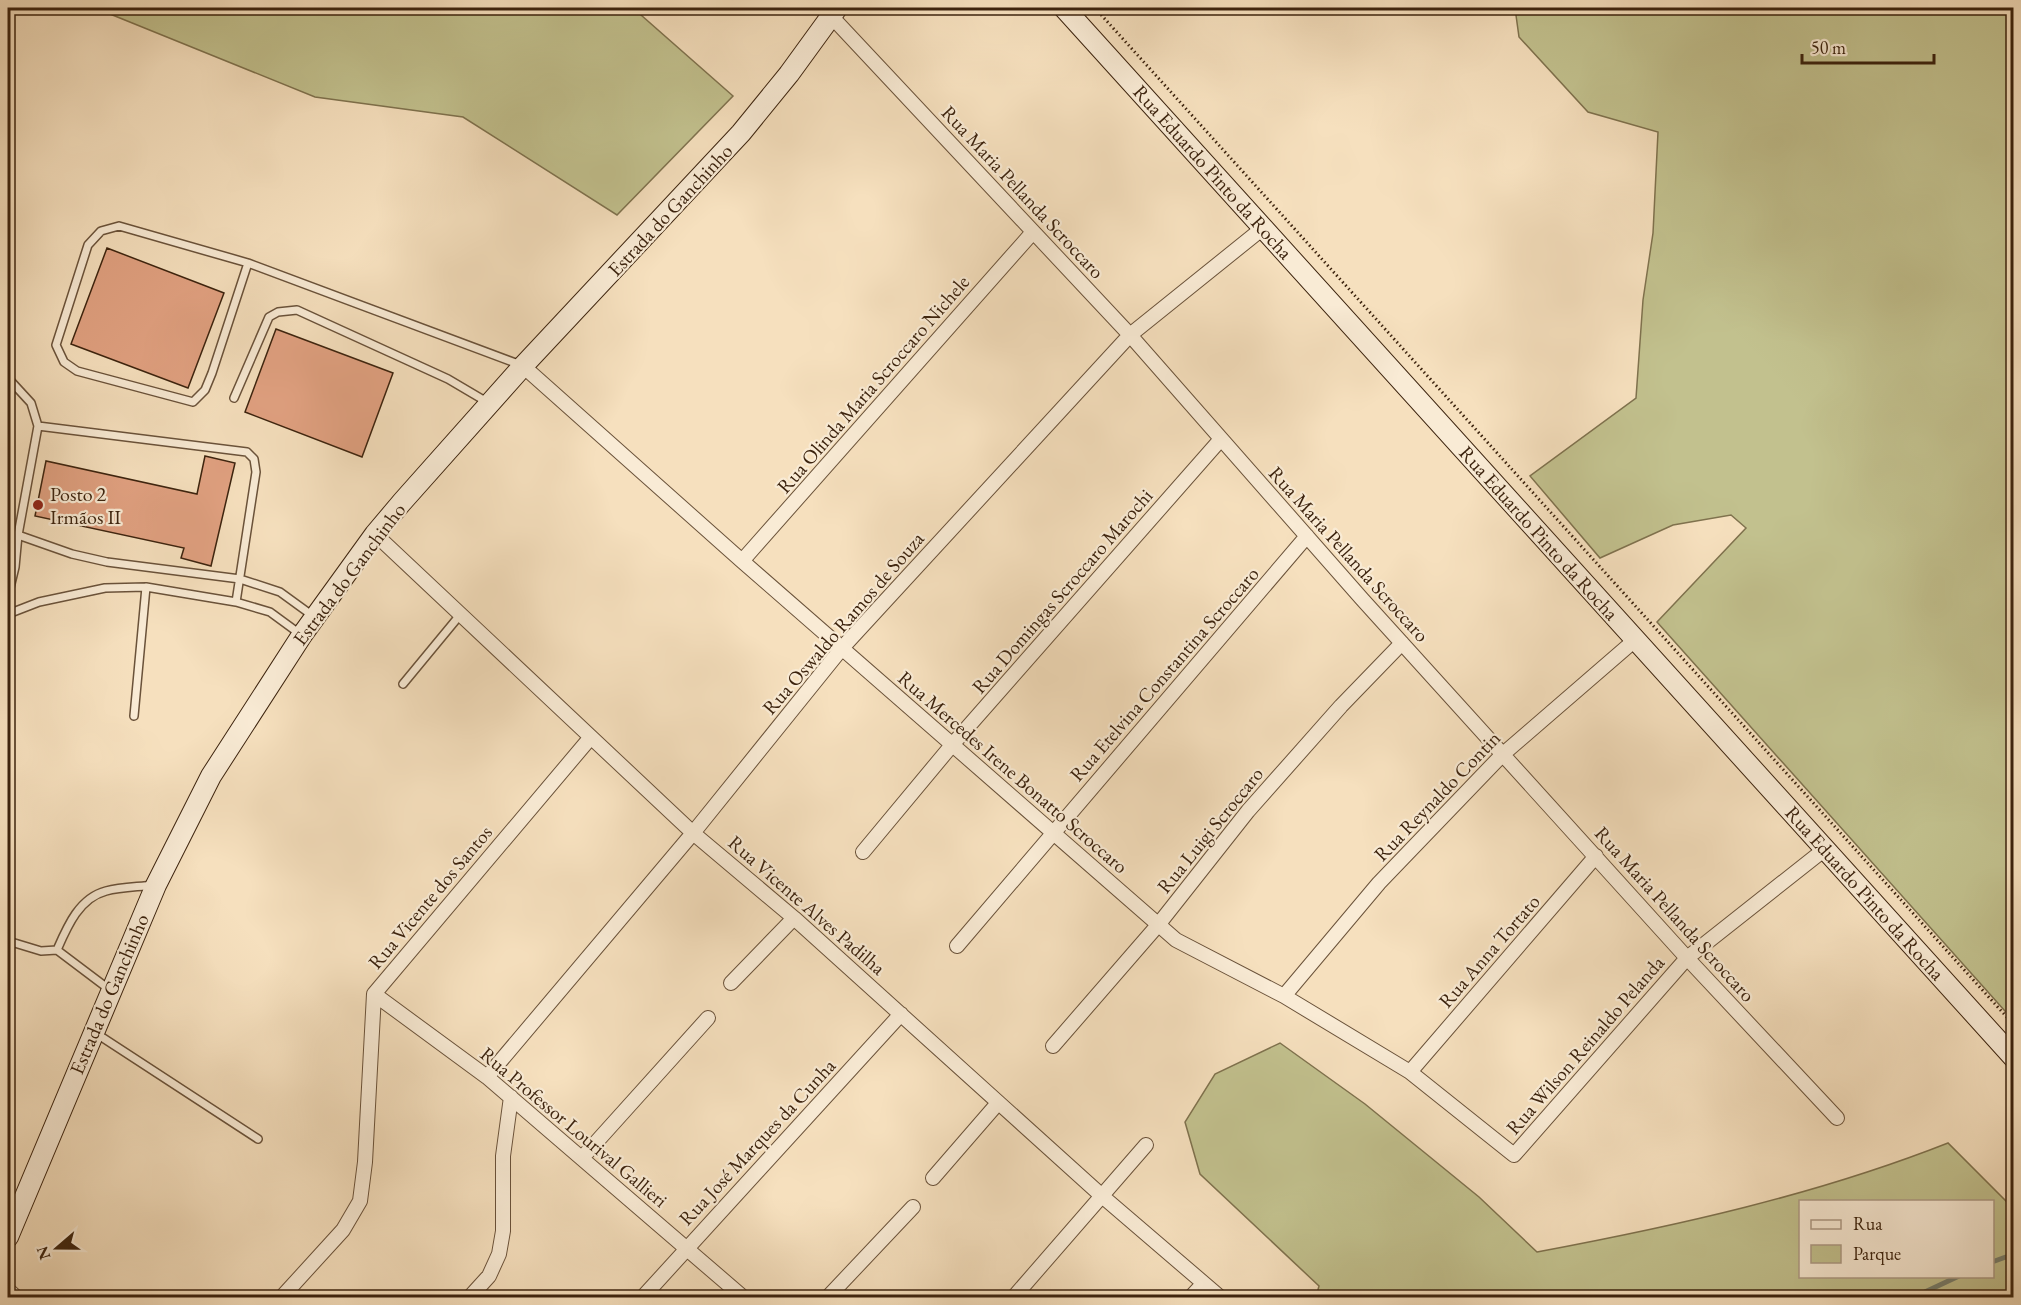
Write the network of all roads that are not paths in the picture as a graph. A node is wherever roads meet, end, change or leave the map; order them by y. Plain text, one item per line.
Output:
1 (1064, 8) edge
2 (834, 11) edge
3 (1263, 228) junction
4 (1033, 232) junction
5 (248, 262) junction
6 (1130, 335) junction
7 (523, 366) junction
8 (8, 378) edge
9 (234, 398) dead end
10 (489, 403) junction
11 (38, 426) junction
12 (1221, 439) junction
13 (375, 534) junction
14 (18, 535) junction
15 (1307, 536) junction
16 (742, 561) junction
17 (240, 579) junction
18 (146, 587) junction
19 (8, 596) edge
20 (236, 602) junction
21 (8, 614) edge
22 (460, 615) junction
23 (315, 617) junction
24 (302, 635) junction
25 (1635, 640) junction
26 (1402, 643) junction
27 (842, 648) junction
28 (403, 684) dead end
29 (134, 716) dead end
30 (591, 737) junction
31 (952, 745) junction
32 (1502, 755) junction
33 (693, 833) junction
34 (1053, 833) junction
35 (1825, 849) junction
36 (864, 852) dead end
37 (1596, 856) junction
38 (156, 885) junction
39 (794, 918) junction
40 (1158, 925) junction
41 (8, 941) edge
42 (957, 946) dead end
43 (57, 950) junction
44 (1687, 958) junction
45 (730, 983) dead end
46 (110, 990) junction
47 (374, 994) junction
48 (1284, 996) junction
49 (901, 1014) junction
50 (708, 1018) dead end
51 (93, 1031) junction
52 (1053, 1046) dead end
53 (2013, 1058) edge
54 (1410, 1072) junction
55 (487, 1077) junction
56 (511, 1097) junction
57 (998, 1103) junction
58 (1837, 1118) dead end
59 (258, 1139) dead end
60 (1146, 1145) dead end
61 (1514, 1155) joint
62 (582, 1158) junction
63 (933, 1178) dead end
64 (1102, 1196) junction
65 (914, 1208) dead end
66 (8, 1237) edge
67 (686, 1247) junction
68 (1203, 1284) junction
69 (8, 1290) edge
70 (17, 1298) edge
71 (281, 1298) edge
72 (469, 1298) edge
73 (642, 1298) edge
74 (744, 1298) edge
75 (827, 1298) edge
76 (1013, 1298) edge
77 (1190, 1298) edge
78 (1221, 1298) edge

1 - 3 street, Rua Eduardo Pinto da Rocha
2 - 4 street, Rua Maria Pellanda Scroccaro
2 - 7 street, Estrada do Ganchinho
3 - 6 street, Rua Oswaldo Ramos de Souza
3 - 25 street, Rua Eduardo Pinto da Rocha
4 - 6 street, Rua Maria Pellanda Scroccaro
4 - 16 street, Rua Olinda Maria Scroccaro Nichele
5 - 5 lane
5 - 7 lane
6 - 12 street, Rua Maria Pellanda Scroccaro
6 - 27 street, Rua Oswaldo Ramos de Souza
7 - 10 street, Estrada do Ganchinho
7 - 16 street, Rua Mercedes Irene Bonatto Scroccaro
8 - 11 lane
9 - 10 lane
10 - 13 street, Estrada do Ganchinho
11 - 14 lane
11 - 17 lane
12 - 15 street, Rua Maria Pellanda Scroccaro
12 - 31 street, Rua Domingas Scroccaro Marochi
13 - 22 street, Rua Vicente Alves Padilha
13 - 23 street, Estrada do Ganchinho
14 - 17 lane
14 - 19 lane
15 - 26 street, Rua Maria Pellanda Scroccaro
15 - 34 street, Rua Etelvina Constantina Scroccaro
16 - 27 street, Rua Mercedes Irene Bonatto Scroccaro
17 - 20 lane
17 - 23 lane
18 - 20 lane
18 - 21 lane
18 - 29 lane
20 - 24 lane
22 - 28 lane
22 - 30 street, Rua Vicente Alves Padilha
23 - 24 street, Estrada do Ganchinho
24 - 38 street, Estrada do Ganchinho
25 - 32 street, Rua Reynaldo Contin
25 - 35 street, Rua Eduardo Pinto da Rocha
26 - 32 street, Rua Maria Pellanda Scroccaro
26 - 40 street, Rua Luigi Scroccaro
27 - 31 street, Rua Mercedes Irene Bonatto Scroccaro
27 - 33 street, Rua Oswaldo Ramos de Souza
30 - 33 street, Rua Vicente Alves Padilha
30 - 47 street, Rua Vicente dos Santos
31 - 34 street, Rua Mercedes Irene Bonatto Scroccaro
31 - 36 street, Rua Domingas Scroccaro Marochi
32 - 37 street, Rua Maria Pellanda Scroccaro
32 - 48 street, Rua Reynaldo Contin
33 - 39 street, Rua Vicente Alves Padilha
33 - 55 street, Rua Oswaldo Ramos de Souza
34 - 40 street, Rua Mercedes Irene Bonatto Scroccaro
34 - 42 street, Rua Etelvina Constantina Scroccaro
35 - 44 street, Rua Wilson Reinaldo Pelanda
35 - 53 street, Rua Eduardo Pinto da Rocha
37 - 44 street, Rua Maria Pellanda Scroccaro
37 - 54 street, Rua Anna Tortato
38 - 43 lane
38 - 46 street, Estrada do Ganchinho
39 - 45 street
39 - 49 street, Rua Vicente Alves Padilha
40 - 48 street, Rua Mercedes Irene Bonatto Scroccaro
40 - 52 street, Rua Luigi Scroccaro
41 - 43 lane
43 - 46 lane
44 - 58 street, Rua Maria Pellanda Scroccaro
44 - 61 street, Rua Wilson Reinaldo Pelanda
46 - 51 street, Estrada do Ganchinho
47 - 55 street, Rua Professor Lourival Gallieri
47 - 71 street, Rua Vicente dos Santos
48 - 54 street, Rua Mercedes Irene Bonatto Scroccaro
49 - 57 street, Rua Vicente Alves Padilha
49 - 67 street, Rua José Marques da Cunha
50 - 62 street
51 - 59 lane
51 - 66 street, Estrada do Ganchinho
54 - 61 street, Rua Mercedes Irene Bonatto Scroccaro
55 - 56 street, Rua Professor Lourival Gallieri
56 - 62 street, Rua Professor Lourival Gallieri
56 - 72 street
57 - 63 street
57 - 64 street, Rua Vicente Alves Padilha
60 - 64 street
62 - 67 street, Rua Professor Lourival Gallieri
64 - 68 street, Rua Vicente Alves Padilha
64 - 76 street
65 - 75 street
67 - 73 street, Rua José Marques da Cunha
67 - 74 street, Rua Professor Lourival Gallieri
68 - 77 street
68 - 78 street, Rua Vicente Alves Padilha
69 - 70 street

